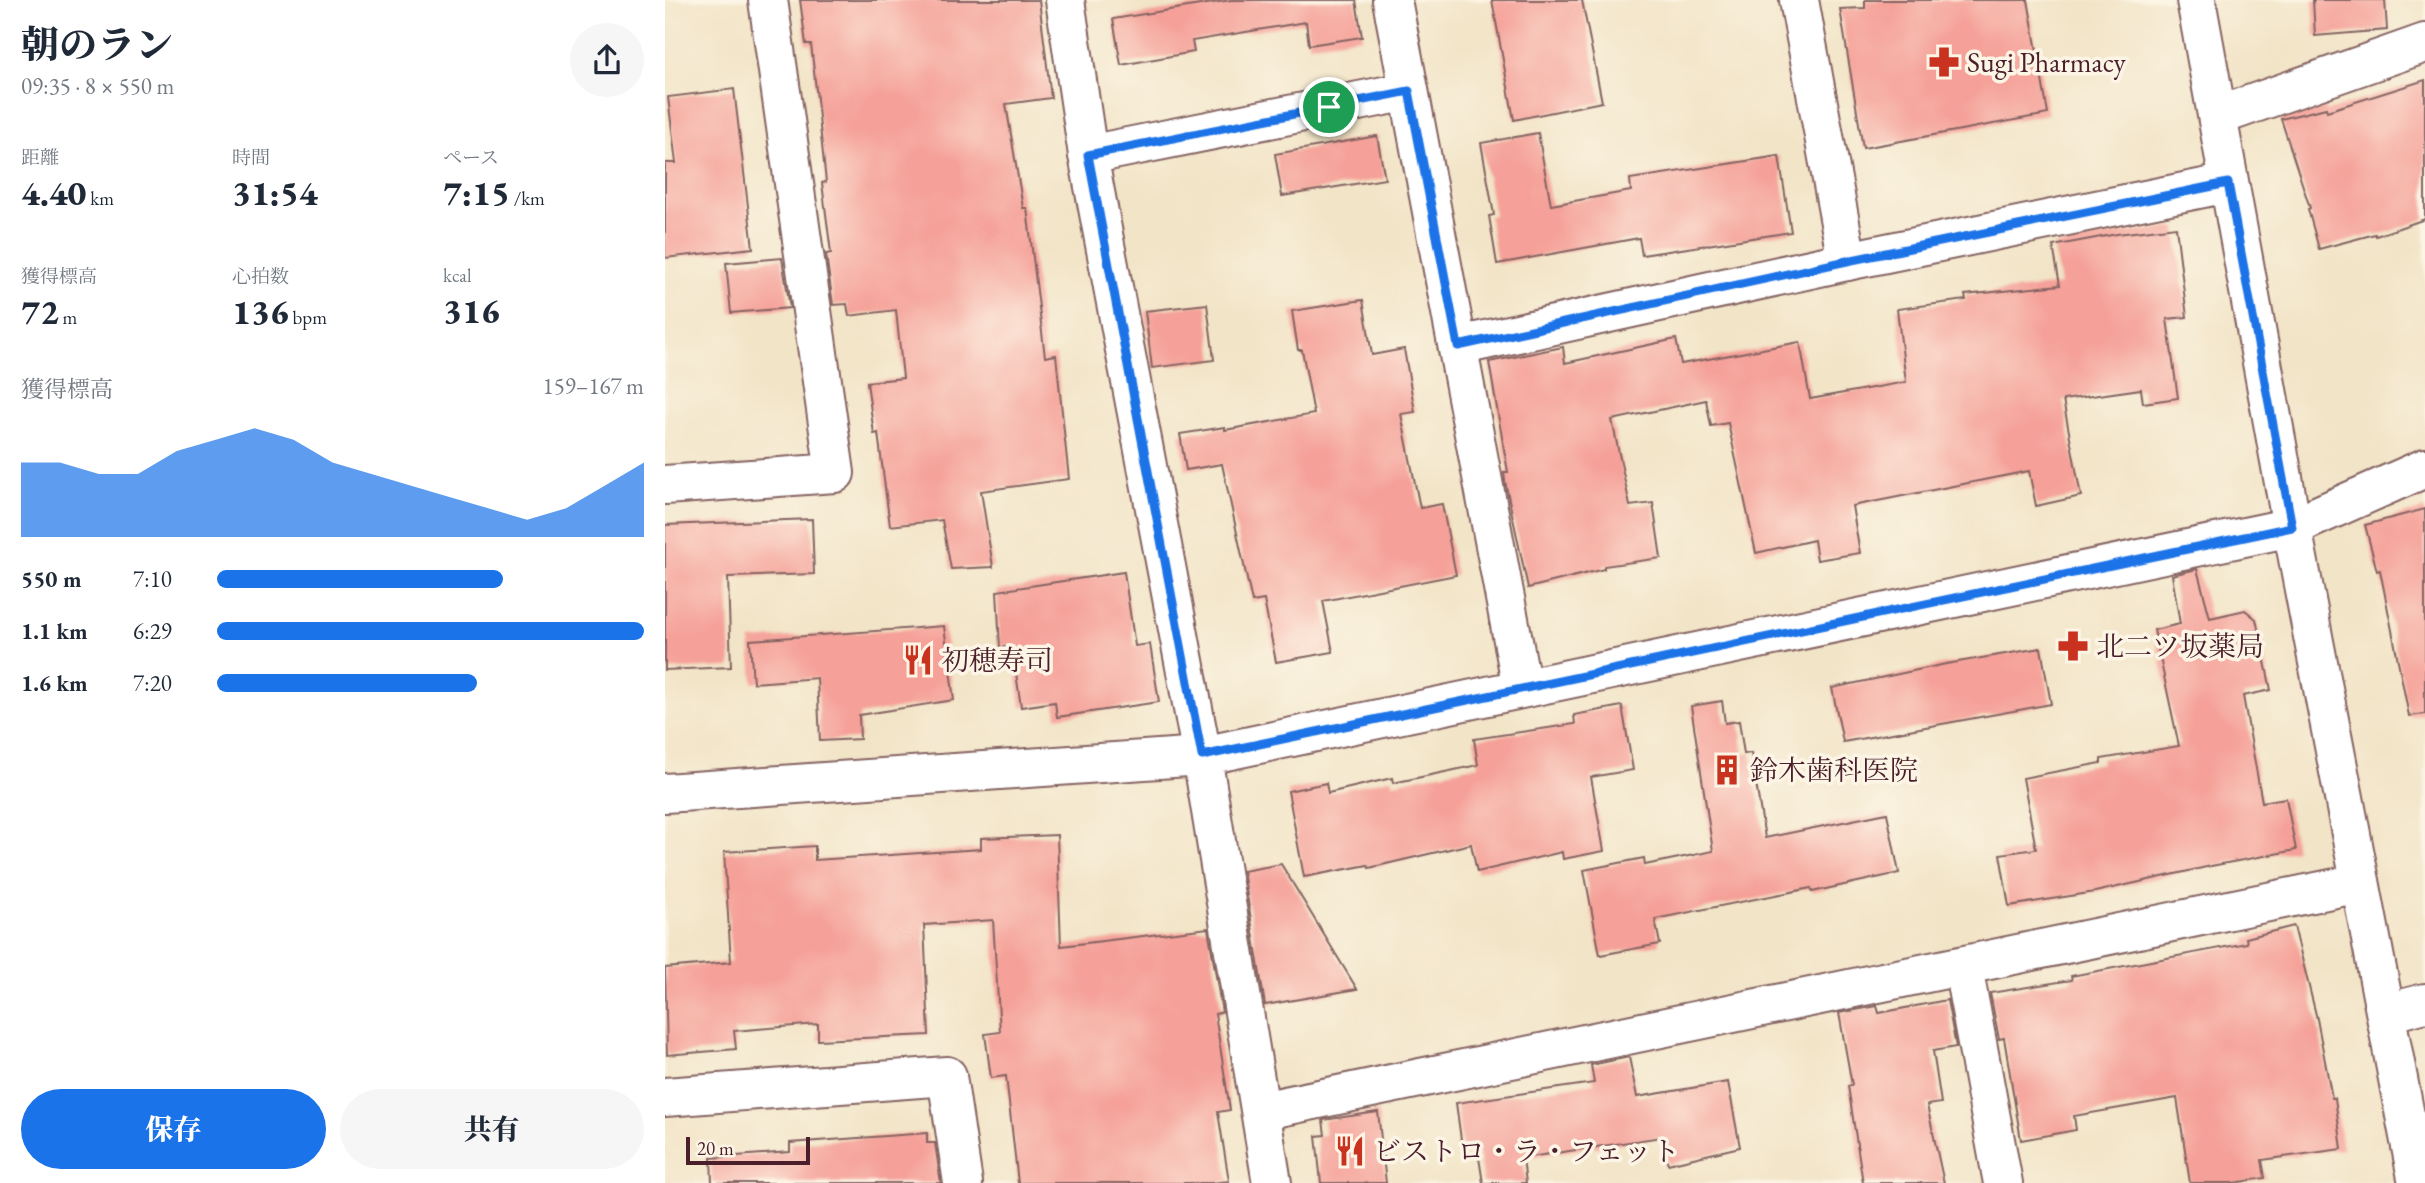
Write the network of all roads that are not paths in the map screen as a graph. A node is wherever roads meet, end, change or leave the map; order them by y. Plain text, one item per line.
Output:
1 (768, 0) edge
2 (1065, 0) edge
3 (1392, 0) edge
4 (1798, 0) edge
5 (2196, 0) edge
6 (2425, 43) edge
7 (1409, 91) junction
8 (2218, 116) junction
9 (1088, 155) junction
10 (2228, 183) junction
11 (1847, 261) junction
12 (1458, 346) junction
13 (2425, 468) edge
14 (665, 485) edge
15 (2292, 527) junction
16 (1522, 688) junction
17 (1202, 756) junction
18 (665, 793) edge
19 (2360, 883) junction
20 (1963, 967) junction
21 (2425, 1003) edge
22 (2386, 1013) junction
23 (665, 1097) edge
24 (1261, 1111) junction
25 (963, 1183) edge
26 (1272, 1183) edge
27 (2003, 1183) edge
28 (2418, 1183) edge

1 - 14 street
2 - 9 street
3 - 7 street
4 - 11 street
5 - 8 street
6 - 8 street
7 - 9 street
7 - 12 street
8 - 10 street
9 - 17 street
10 - 11 street
10 - 15 street
11 - 12 street
12 - 16 street
13 - 15 street
15 - 16 street
15 - 19 street
16 - 17 street
17 - 18 street
17 - 24 street
19 - 20 street
19 - 22 street
20 - 24 street
20 - 27 street
21 - 22 street
22 - 28 street
23 - 25 street
24 - 26 street

